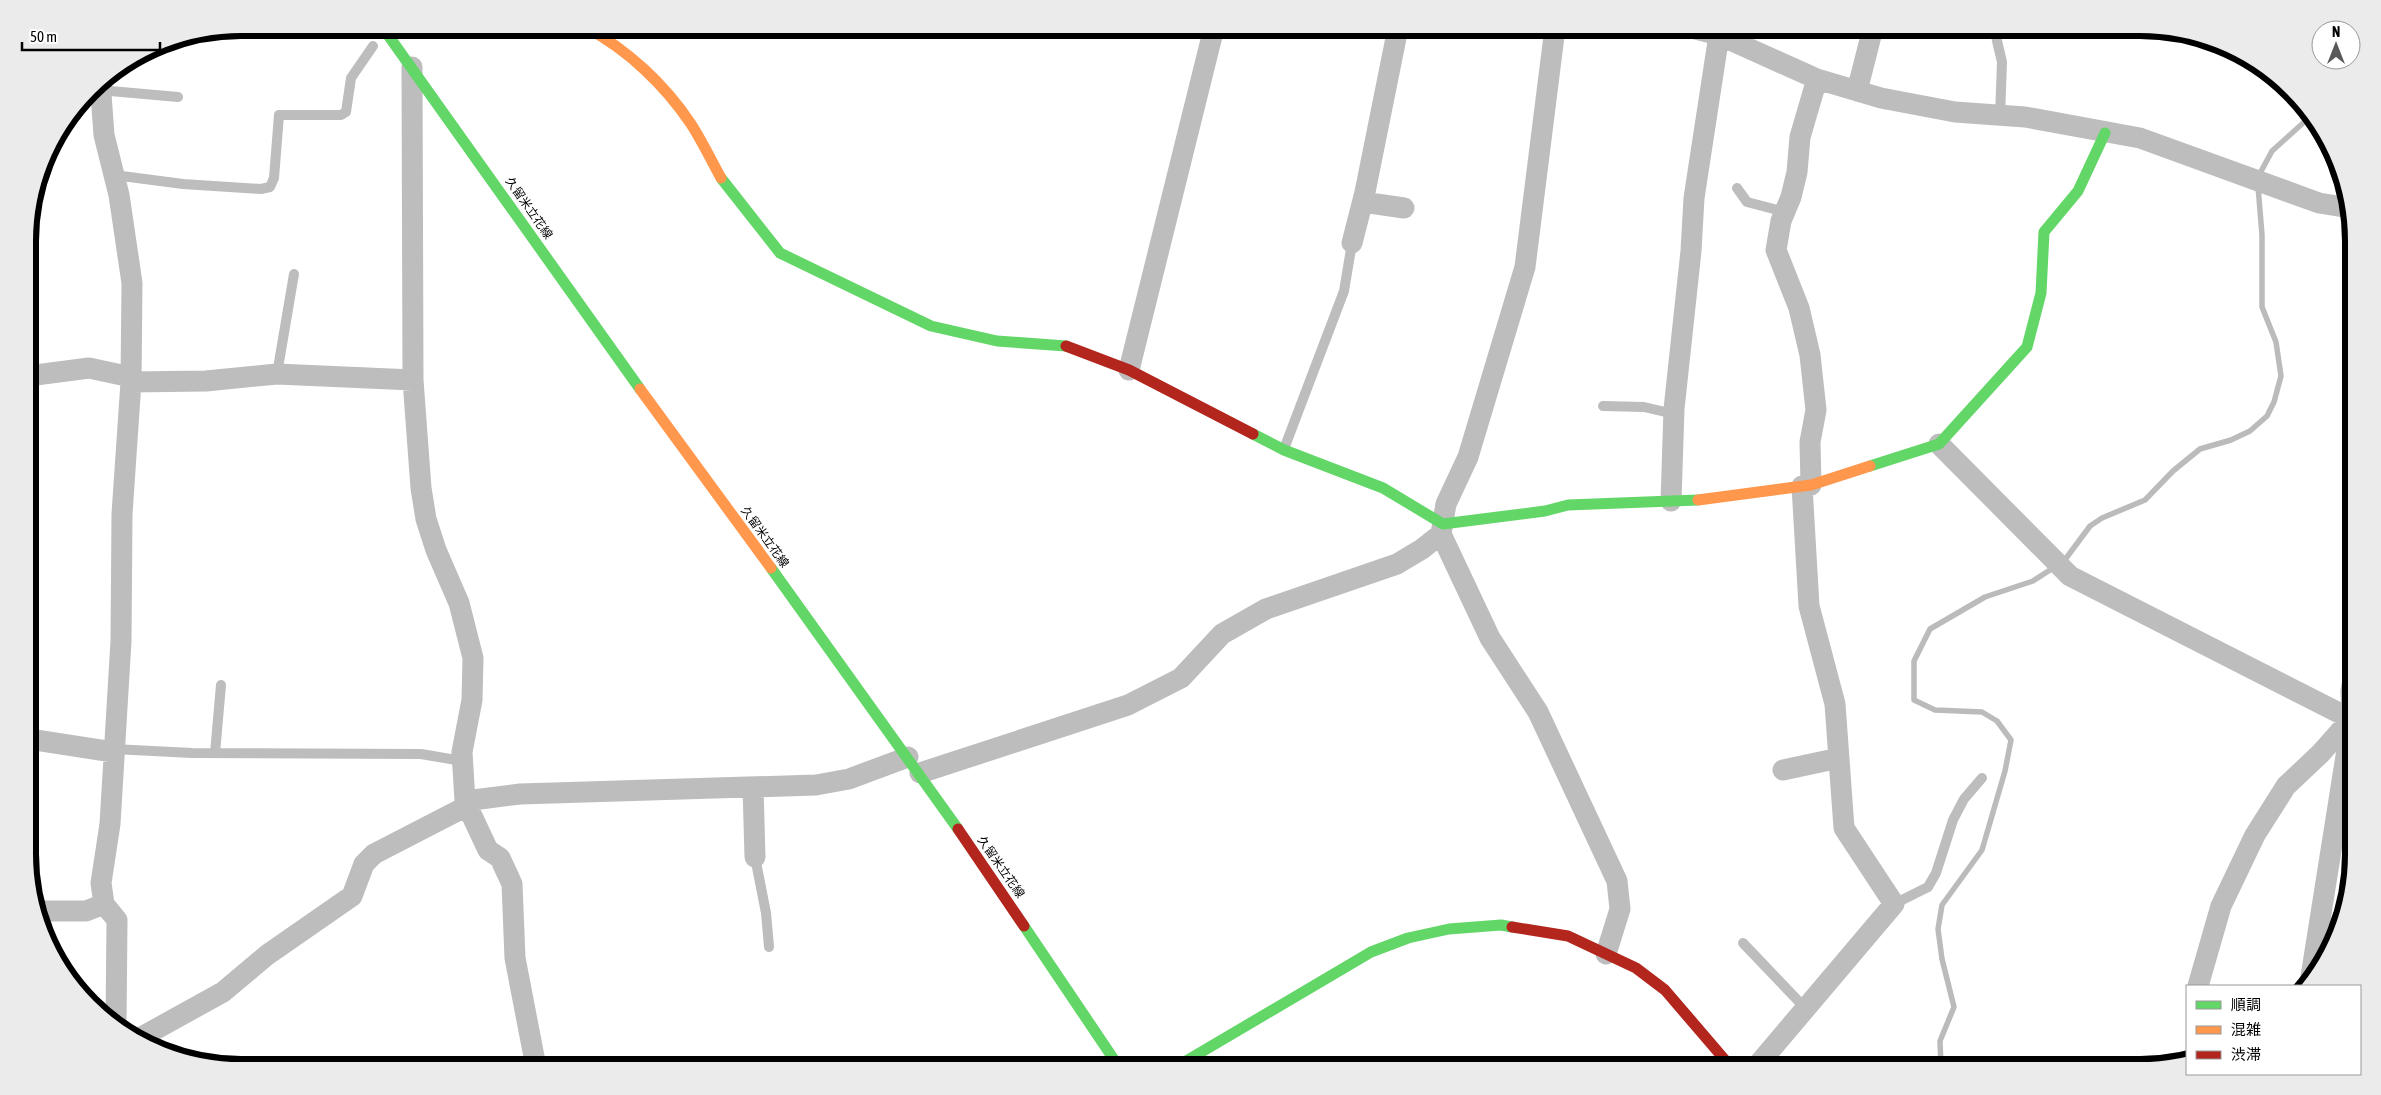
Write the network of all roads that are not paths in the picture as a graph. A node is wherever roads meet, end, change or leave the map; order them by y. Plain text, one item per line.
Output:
1 (389, 36) edge
2 (602, 36) edge
3 (1212, 36) edge
4 (1396, 36) edge
5 (1554, 36) edge
6 (1719, 36) edge
7 (1730, 36) edge
8 (1871, 36) edge
9 (1996, 36) edge
10 (373, 46) dead end
11 (412, 67) junction
12 (1818, 79) junction
13 (105, 88) edge
14 (1857, 91) junction
15 (99, 93) edge
16 (178, 97) dead end
17 (2000, 116) junction
18 (2105, 133) junction
19 (114, 175) junction
20 (1736, 188) dead end
21 (1363, 202) junction
22 (2342, 207) edge
23 (1404, 208) dead end
24 (1785, 212) junction
25 (1352, 243) joint
26 (294, 274) dead end
27 (1130, 370) junction
28 (277, 374) junction
29 (36, 375) edge
30 (131, 379) junction
31 (414, 380) junction
32 (1603, 406) dead end
33 (1674, 414) junction
34 (1939, 444) junction
35 (1284, 450) junction
36 (1806, 486) junction
37 (1671, 501) junction
38 (1442, 529) junction
39 (221, 685) dead end
40 (2345, 715) edge
41 (2345, 727) edge
42 (36, 740) edge
43 (113, 750) junction
44 (215, 753) junction
45 (1839, 758) junction
46 (462, 761) junction
47 (2345, 763) edge
48 (914, 765) junction
49 (1783, 770) dead end
50 (1982, 778) dead end
51 (753, 787) junction
52 (466, 804) junction
53 (755, 857) joint
54 (104, 904) junction
55 (1894, 904) junction
56 (44, 911) edge
57 (1743, 942) dead end
58 (769, 947) dead end
59 (1606, 954) junction
60 (2313, 962) edge
61 (2198, 985) edge
62 (1806, 1010) junction
63 (116, 1016) edge
64 (145, 1035) edge
65 (534, 1059) edge
66 (1115, 1059) edge
67 (1190, 1059) edge
68 (1724, 1059) edge
69 (1763, 1059) edge

1 - 11 street, 久留米立花線
2 - 27 street
3 - 27 street
4 - 21 street
5 - 38 street
6 - 33 street
7 - 12 street
8 - 14 street
9 - 17 lane
10 - 19 lane
11 - 31 street
11 - 48 street, 久留米立花線
12 - 14 street
12 - 24 street
13 - 16 lane
14 - 17 street
15 - 19 street
17 - 18 street
18 - 22 street
18 - 34 street
19 - 30 street
20 - 24 lane
21 - 23 street
21 - 25 street
24 - 36 street
25 - 35 lane
26 - 28 lane
27 - 35 street
28 - 30 street
28 - 31 street
29 - 30 street
30 - 43 street
31 - 46 street
32 - 33 lane
33 - 37 street
34 - 36 street
34 - 40 street
35 - 38 street
36 - 37 street
36 - 45 street
37 - 38 street
38 - 48 street
38 - 59 street
39 - 44 lane
41 - 61 street
42 - 43 street
43 - 44 lane
43 - 54 street
44 - 46 lane
45 - 49 street
45 - 55 street
46 - 52 street
47 - 60 street
48 - 51 street
48 - 66 street, 久留米立花線
50 - 55 lane
51 - 52 street
51 - 53 street
52 - 64 street
52 - 65 street
53 - 58 lane
54 - 56 street
54 - 63 street
55 - 62 street
57 - 62 lane
59 - 67 street
59 - 68 street
62 - 69 street

